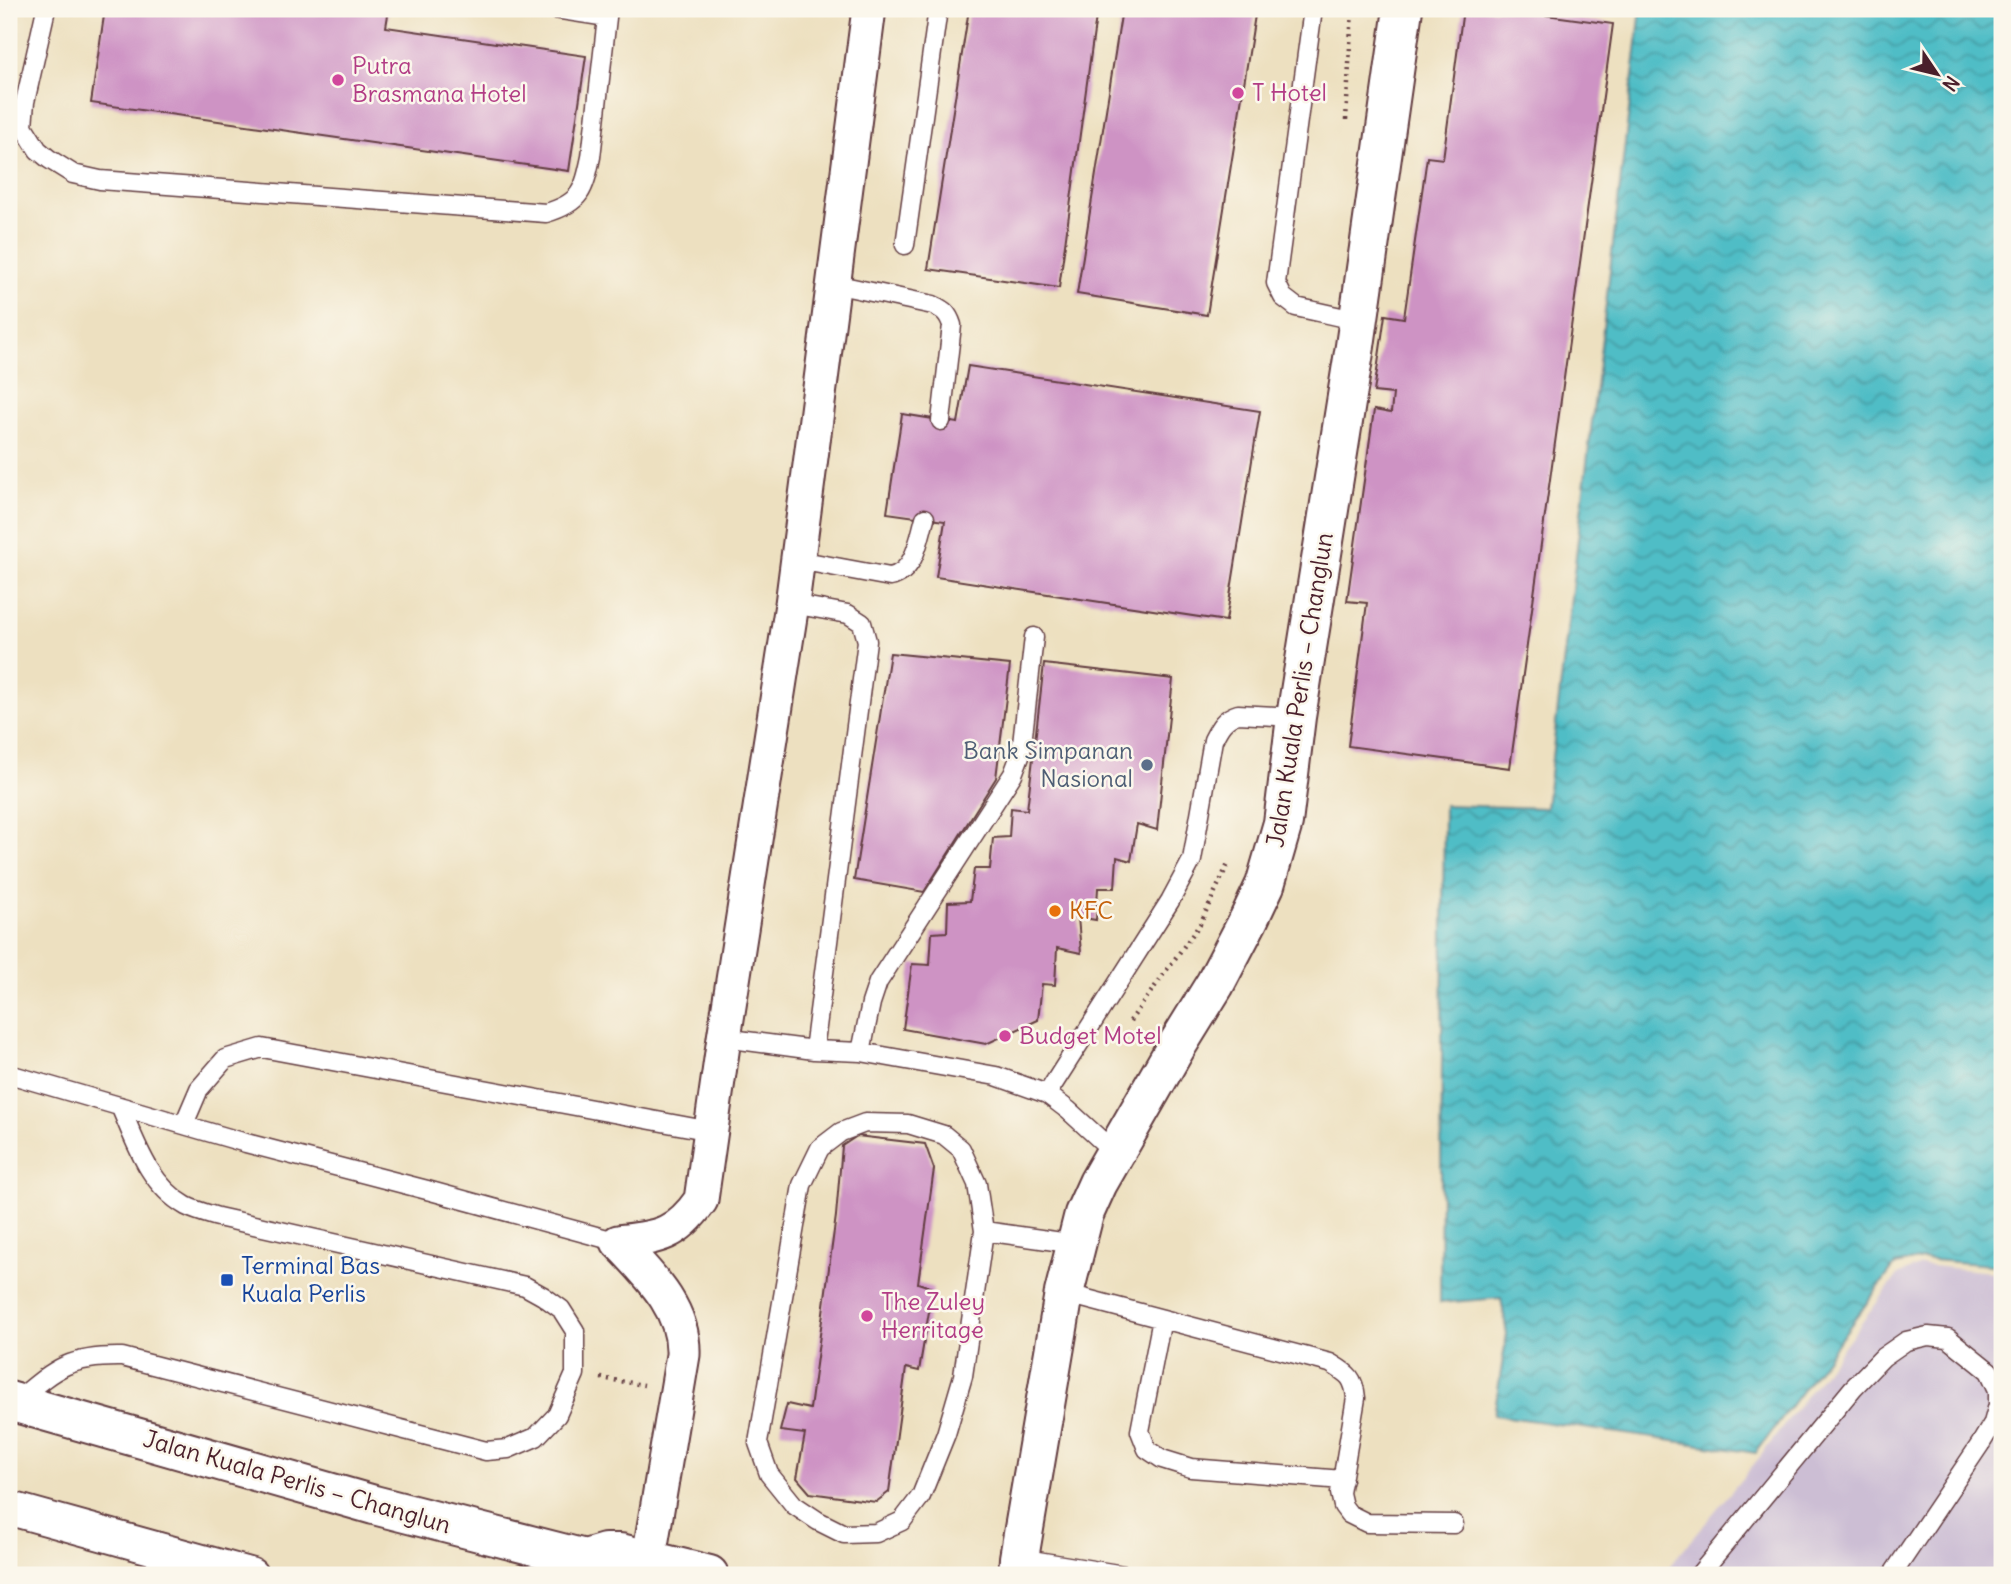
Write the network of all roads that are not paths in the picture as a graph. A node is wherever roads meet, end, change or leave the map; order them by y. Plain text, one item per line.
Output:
1 (46, 9) edge
2 (555, 9) edge
3 (869, 9) edge
4 (938, 9) edge
5 (1313, 9) edge
6 (1404, 9) edge
7 (608, 13) edge
8 (905, 245) dead end
9 (834, 284) junction
10 (1359, 321) junction
11 (941, 421) dead end
12 (925, 518) dead end
13 (798, 560) junction
14 (792, 604) junction
15 (1034, 637) dead end
16 (1296, 717) junction
17 (724, 1038) junction
18 (814, 1050) junction
19 (861, 1052) junction
20 (9, 1074) edge
21 (1047, 1094) junction
22 (120, 1106) junction
23 (184, 1125) junction
24 (711, 1130) junction
25 (1115, 1153) junction
26 (984, 1231) junction
27 (618, 1242) junction
28 (1076, 1244) junction
29 (1064, 1293) junction
30 (1162, 1319) junction
31 (11, 1402) edge
32 (1343, 1480) junction
33 (9, 1508) edge
34 (1454, 1524) dead end
35 (1018, 1566) edge
36 (595, 1567) edge
37 (648, 1568) edge
38 (251, 1575) edge
39 (709, 1575) edge
40 (1124, 1575) edge
41 (1699, 1575) edge
42 (1892, 1575) edge

1 - 7 lane
2 - 7 lane
3 - 9 street
4 - 8 lane
5 - 10 lane
6 - 10 street, Jalan Kuala Perlis – Changlun
9 - 11 lane
9 - 13 street
10 - 16 street, Jalan Kuala Perlis – Changlun
12 - 13 lane
13 - 14 street
14 - 17 street
14 - 18 lane
15 - 19 lane
16 - 21 lane
16 - 25 street, Jalan Kuala Perlis – Changlun
17 - 18 lane
17 - 24 street
18 - 19 lane
19 - 21 lane
20 - 22 lane
21 - 25 lane
22 - 23 lane
22 - 31 lane
23 - 24 lane
23 - 27 lane
24 - 27 street
25 - 28 street, Jalan Kuala Perlis – Changlun
26 - 26 lane
26 - 28 lane
27 - 37 street
28 - 29 street, Jalan Kuala Perlis – Changlun
29 - 30 lane
29 - 35 street, Jalan Kuala Perlis – Changlun
30 - 32 lane
30 - 32 lane
31 - 36 street, Jalan Kuala Perlis – Changlun
32 - 34 lane
33 - 38 street
35 - 40 lane
36 - 37 street, Jalan Kuala Perlis – Changlun
37 - 39 street, Jalan Kuala Perlis – Changlun
41 - 42 lane

